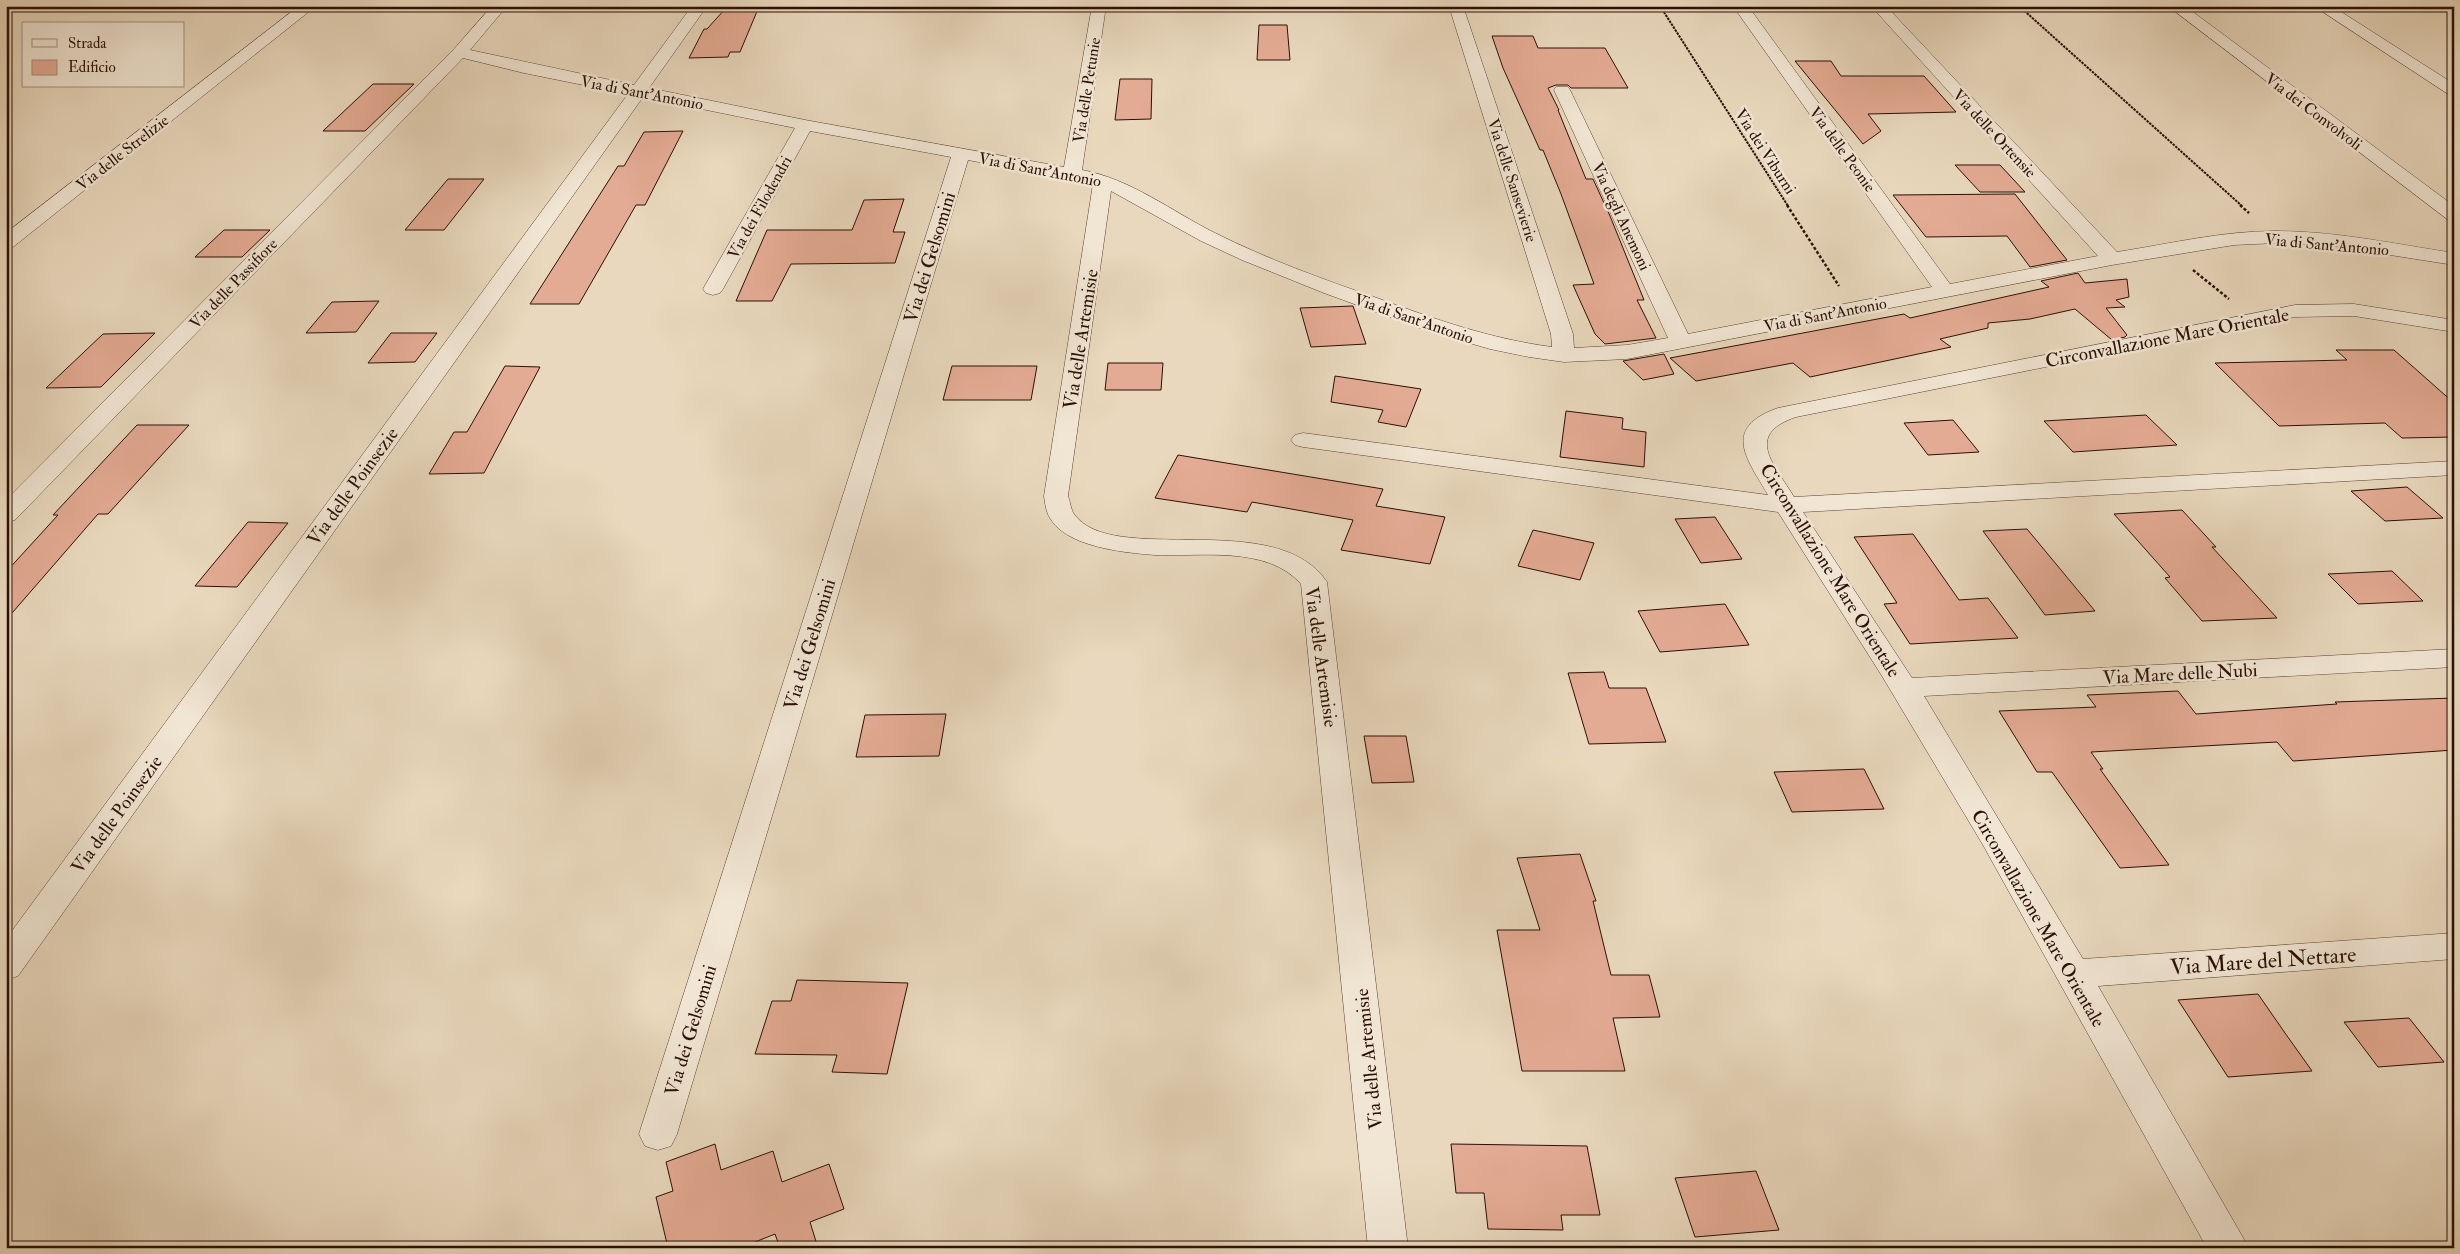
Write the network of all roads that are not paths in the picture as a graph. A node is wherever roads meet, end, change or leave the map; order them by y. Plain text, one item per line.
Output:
1 (309, 6) edge
2 (500, 6) edge
3 (700, 6) edge
4 (1099, 6) edge
5 (1456, 6) edge
6 (1740, 6) edge
7 (1878, 6) edge
8 (2175, 6) edge
9 (2321, 6) edge
10 (460, 52) junction
11 (1562, 90) dead end
12 (636, 91) junction
13 (2454, 91) edge
14 (805, 125) junction
15 (961, 154) junction
16 (1072, 173) junction
17 (1103, 181) junction
18 (2454, 215) edge
19 (6, 243) edge
20 (2112, 259) junction
21 (2454, 259) edge
22 (713, 289) dead end
23 (1945, 291) junction
24 (2454, 326) edge
25 (1681, 342) junction
26 (1564, 355) junction
27 (1303, 440) dead end
28 (2454, 468) edge
29 (1785, 505) junction
30 (6, 515) edge
31 (2454, 658) edge
32 (1906, 688) junction
33 (2454, 946) edge
34 (6, 966) edge
35 (2072, 974) junction
36 (658, 1134) dead end
37 (1388, 1248) edge
38 (2229, 1248) edge

1 - 19 street, Via delle Strelizie
2 - 10 street
3 - 12 street, Via delle Poinsezie
4 - 16 street, Via delle Petunie
5 - 26 street, Via delle Sansevierie
6 - 23 street, Via delle Peonie
7 - 20 street, Via delle Ortensie
8 - 18 street, Via dei Convolvoli
9 - 13 street
10 - 12 street, Via di Sant'Antonio
10 - 30 street, Via delle Passifiore
11 - 25 street, Via degli Anemoni
12 - 14 street, Via di Sant'Antonio
12 - 34 street, Via delle Poinsezie
14 - 15 street, Via di Sant'Antonio
14 - 22 street, Via dei Filodendri
15 - 16 street, Via di Sant'Antonio
15 - 36 street, Via dei Gelsomini
16 - 17 street, Via di Sant'Antonio
17 - 26 street, Via di Sant'Antonio
17 - 37 street, Via delle Artemisie
20 - 21 street, Via di Sant'Antonio
20 - 23 street, Via di Sant'Antonio
23 - 25 street, Via di Sant'Antonio
24 - 29 street, Circonvallazione Mare Orientale
25 - 26 street, Via di Sant'Antonio
27 - 29 street
28 - 29 street
29 - 32 street, Circonvallazione Mare Orientale
31 - 32 street, Via Mare delle Nubi
32 - 35 street, Circonvallazione Mare Orientale
33 - 35 street, Via Mare del Nettare
35 - 38 street, Circonvallazione Mare Orientale

